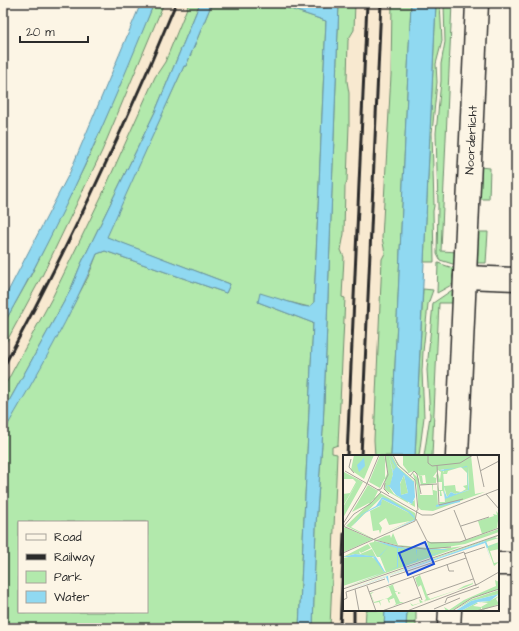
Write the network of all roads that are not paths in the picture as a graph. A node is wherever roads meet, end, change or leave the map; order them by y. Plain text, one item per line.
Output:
1 (477, 3) edge
2 (464, 277) junction
3 (516, 279) edge
4 (457, 455) edge
5 (499, 564) edge
6 (516, 564) edge
7 (450, 611) edge
8 (449, 628) edge

1 - 2 street, Noorderlicht
2 - 3 street
2 - 4 street, Noorderlicht
5 - 6 street
7 - 8 street

